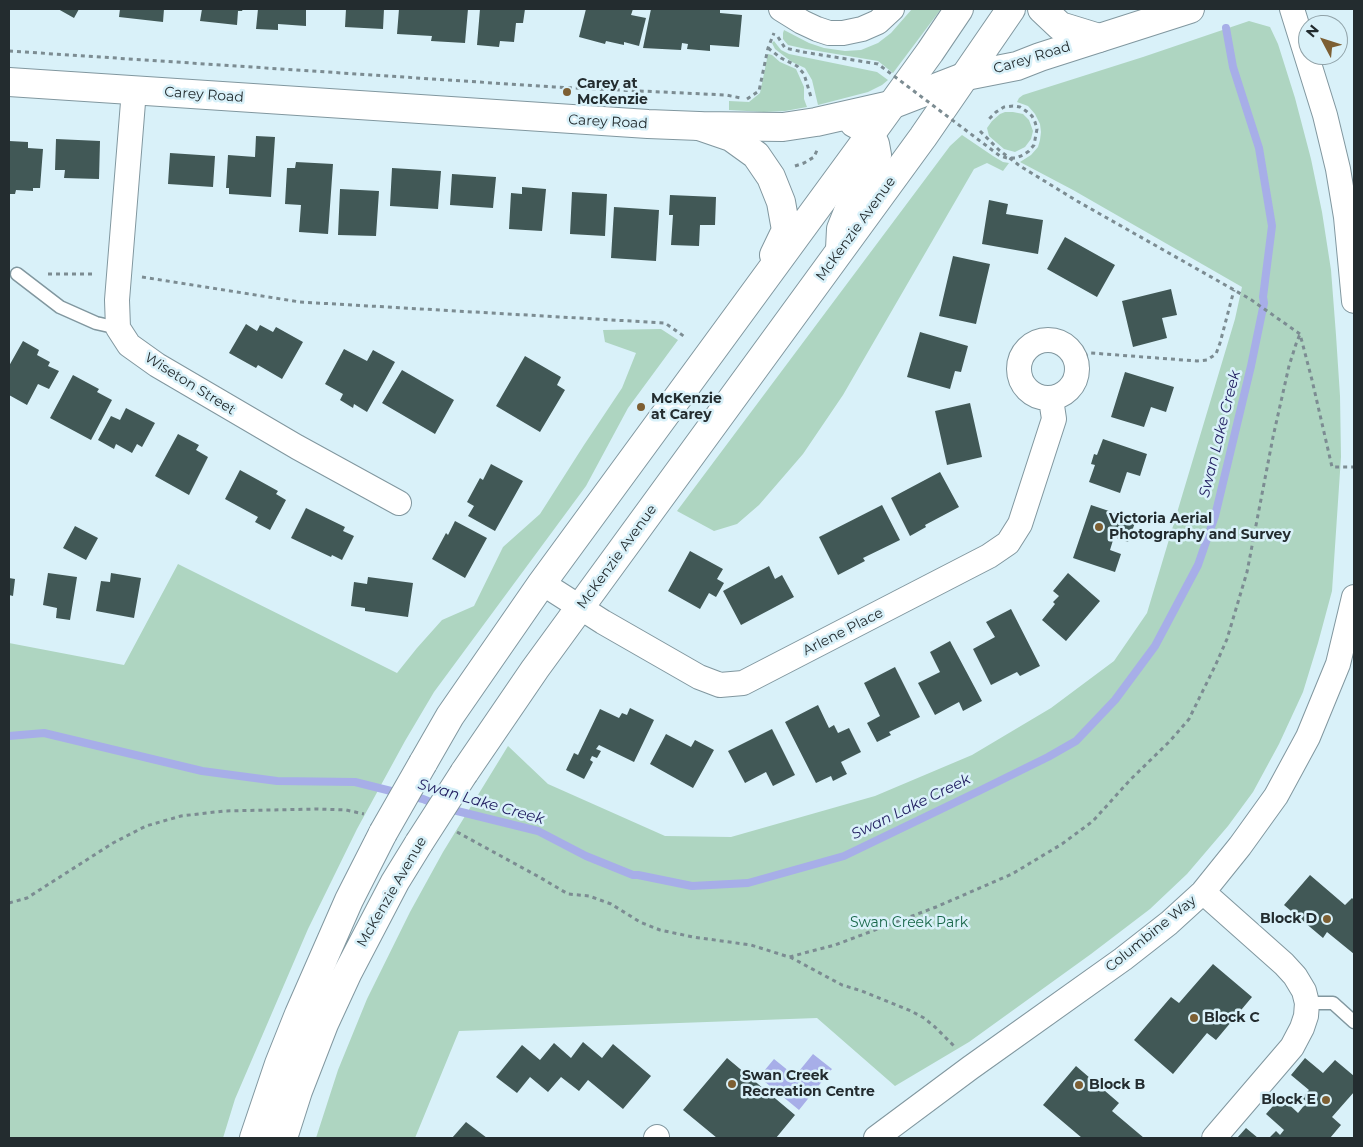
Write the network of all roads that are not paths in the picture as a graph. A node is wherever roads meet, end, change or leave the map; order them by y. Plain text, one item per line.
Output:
1 (892, 9) edge
2 (959, 9) edge
3 (1011, 9) edge
4 (1042, 9) edge
5 (1190, 9) edge
6 (1292, 9) edge
7 (806, 15) edge
8 (778, 20) edge
9 (1100, 38) junction
10 (966, 76) junction
11 (9, 82) edge
12 (134, 90) junction
13 (891, 105) junction
14 (836, 118) junction
15 (700, 126) junction
16 (870, 135) junction
17 (840, 249) junction
18 (17, 274) road end
19 (762, 282) junction
20 (1354, 301) edge
21 (118, 328) junction
22 (1051, 399) junction
23 (399, 502) dead end
24 (542, 584) junction
25 (1354, 597) edge
26 (580, 607) junction
27 (1203, 892) junction
28 (1307, 1003) junction
29 (1354, 1022) edge
30 (254, 1138) edge
31 (283, 1138) edge
32 (876, 1138) edge
33 (1214, 1138) edge

1 - 7 street
2 - 13 main road
3 - 10 main road, McKenzie Avenue
4 - 9 main road
5 - 9 main road, Carey Road
6 - 20 street
7 - 8 street
9 - 10 main road, Carey Road
10 - 13 main road, Carey Road
10 - 17 main road, McKenzie Avenue
11 - 12 main road, Carey Road
12 - 15 main road, Carey Road
12 - 21 street
13 - 14 main road, Carey Road
13 - 16 main road
14 - 15 main road, Carey Road
14 - 16 main road
15 - 19 main road
16 - 17 main road
16 - 19 main road
17 - 26 main road, McKenzie Avenue
18 - 21 lane
19 - 24 main road
21 - 23 street, Wiseton Street
22 - 22 street
22 - 26 street, Arlene Place
24 - 26 street, Arlene Place
24 - 30 main road, bridge
25 - 27 street, Columbine Way
26 - 31 main road, McKenzie Avenue, bridge
27 - 28 street
27 - 32 street, Columbine Way
28 - 29 lane
28 - 33 street

